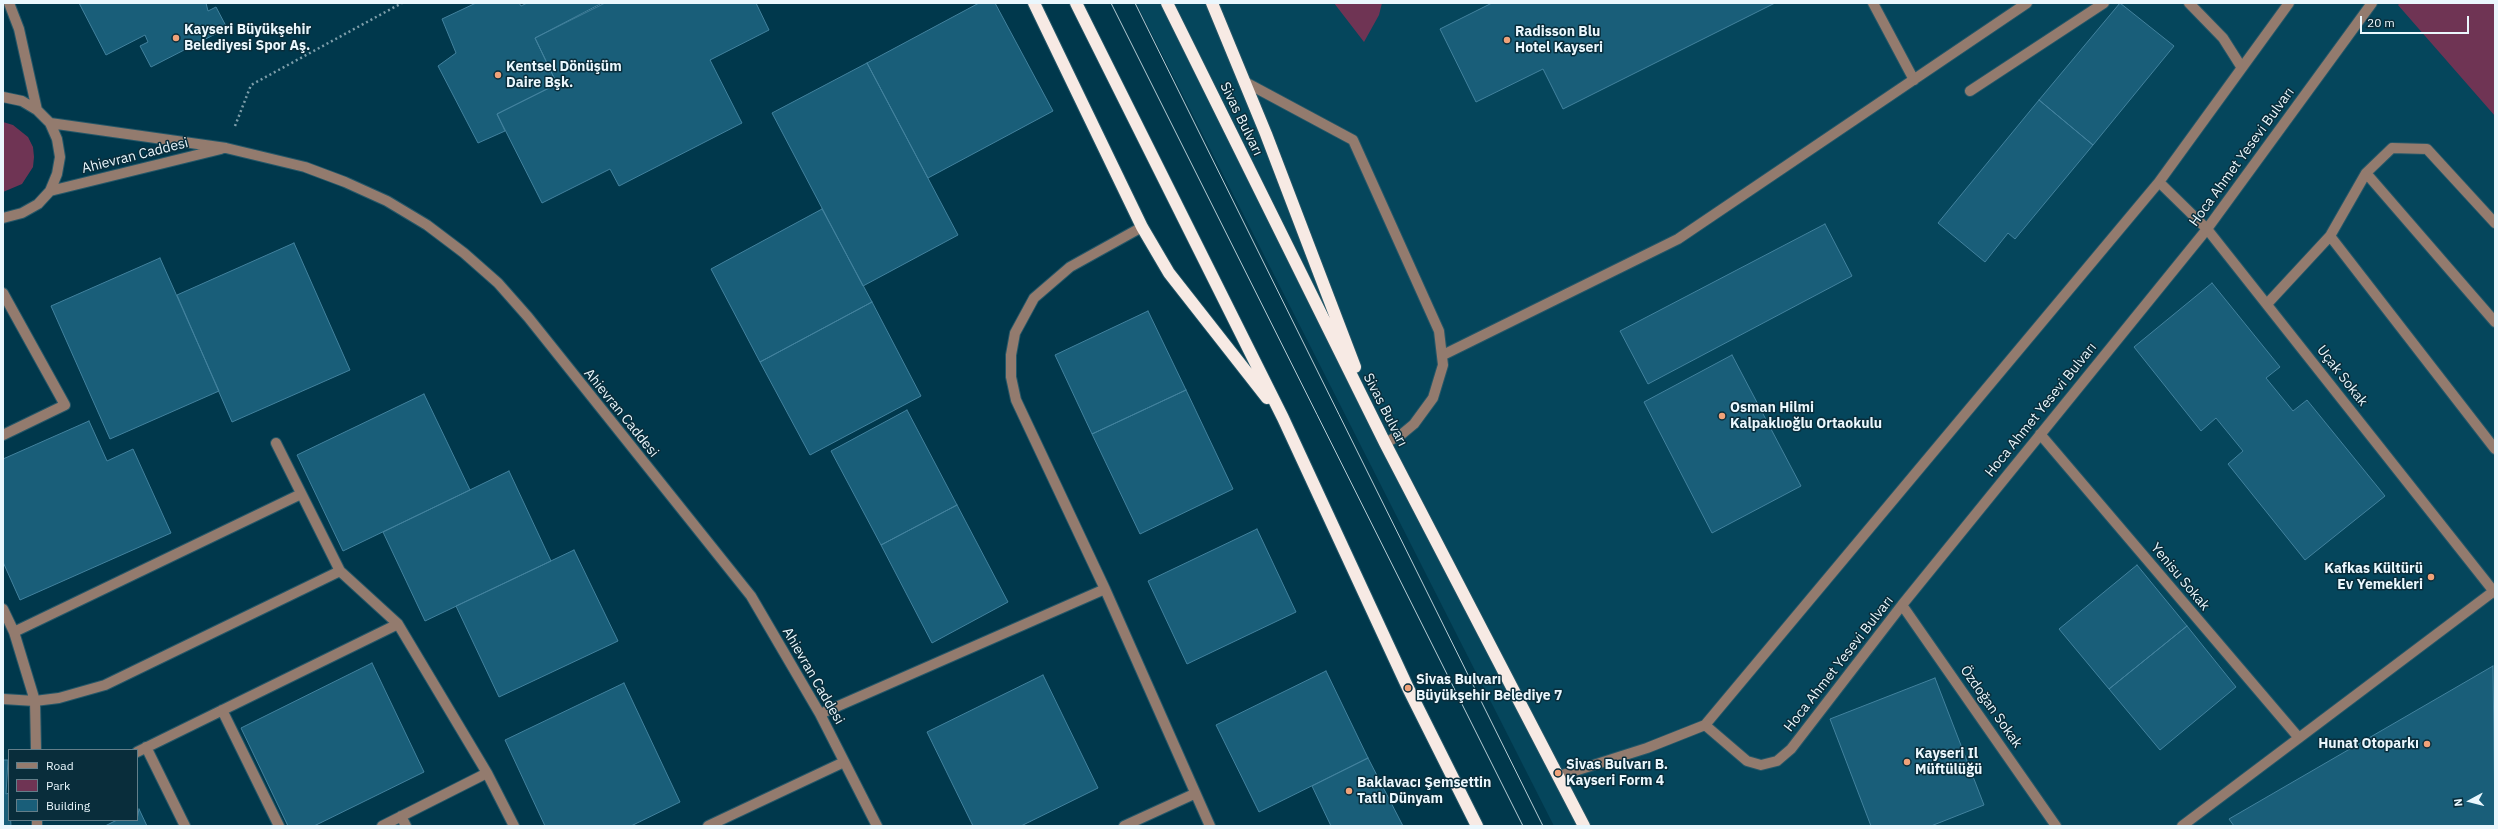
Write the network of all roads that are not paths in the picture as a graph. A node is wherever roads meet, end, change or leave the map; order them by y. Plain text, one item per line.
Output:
1 (9, 3) edge
2 (1034, 3) edge
3 (1076, 3) edge
4 (1167, 3) edge
5 (1212, 3) edge
6 (1873, 3) edge
7 (2027, 3) edge
8 (2104, 3) edge
9 (2189, 3) edge
10 (2289, 3) edge
11 (2372, 3) edge
12 (2242, 68) junction
13 (1914, 80) junction
14 (1245, 82) junction
15 (1970, 91) dead end
16 (3, 97) edge
17 (37, 110) junction
18 (50, 123) junction
19 (226, 148) junction
20 (2366, 173) junction
21 (2159, 182) junction
22 (50, 191) junction
23 (3, 218) edge
24 (2495, 223) edge
25 (1142, 227) junction
26 (2207, 229) junction
27 (2330, 236) junction
28 (3, 293) edge
29 (2267, 304) junction
30 (2495, 322) edge
31 (1442, 355) junction
32 (1283, 418) junction
33 (2040, 434) junction
34 (3, 435) edge
35 (276, 443) dead end
36 (1384, 443) junction
37 (2495, 449) edge
38 (301, 494) junction
39 (340, 571) junction
40 (1105, 590) junction
41 (2494, 592) edge
42 (1902, 605) junction
43 (3, 609) edge
44 (398, 624) junction
45 (14, 632) junction
46 (3, 699) edge
47 (35, 701) junction
48 (222, 710) junction
49 (820, 714) junction
50 (1705, 725) junction
51 (2299, 738) junction
52 (36, 749) edge
53 (141, 750) edge
54 (844, 762) junction
55 (487, 773) junction
56 (1559, 776) junction
57 (1194, 794) junction
58 (401, 816) junction
59 (185, 826) edge
60 (278, 826) edge
61 (382, 826) edge
62 (406, 826) edge
63 (514, 826) edge
64 (708, 826) edge
65 (877, 826) edge
66 (1124, 826) edge
67 (1210, 826) edge
68 (1477, 826) edge
69 (1584, 826) edge
70 (2056, 826) edge
71 (2182, 826) edge

1 - 17 street
2 - 25 highway
3 - 32 highway
4 - 36 highway, Sivas Bulvarı
5 - 14 highway
6 - 13 street
7 - 13 street
8 - 15 street
9 - 12 street
10 - 12 street
11 - 26 street, Hoca Ahmet Yesevi Bulvarı
12 - 21 street
13 - 31 street
14 - 31 street
14 - 36 highway
16 - 17 street
17 - 18 street
18 - 19 street, Ahievran Caddesi
18 - 22 street
19 - 22 street, Ahievran Caddesi
19 - 49 street, Ahievran Caddesi
20 - 24 street
20 - 27 street
20 - 30 street
21 - 26 street, Uçak Sokak
21 - 50 street
22 - 23 street
25 - 32 highway
25 - 40 street
26 - 29 street, Uçak Sokak
26 - 33 street, Hoca Ahmet Yesevi Bulvarı
27 - 29 street
27 - 37 street
28 - 34 street
29 - 41 street, Uçak Sokak
31 - 36 street
32 - 68 highway
33 - 42 street, Hoca Ahmet Yesevi Bulvarı
33 - 51 street, Yenisu Sokak
35 - 38 street
36 - 56 highway, Sivas Bulvarı
38 - 39 street
38 - 45 street
39 - 44 street
39 - 47 street
40 - 49 street
40 - 57 street
41 - 51 street
42 - 50 street, Hoca Ahmet Yesevi Bulvarı
42 - 70 street, Özdoğan Sokak
43 - 45 street
44 - 48 street
44 - 55 street
45 - 47 street
46 - 47 street
47 - 52 street
48 - 53 street
48 - 60 street
49 - 54 street, Ahievran Caddesi
50 - 56 street
51 - 71 street
53 - 59 street
54 - 64 street
54 - 65 street, Ahievran Caddesi
55 - 58 street
55 - 63 street
56 - 69 highway, Sivas Bulvarı
57 - 66 street
57 - 67 street
58 - 61 street
58 - 62 street

